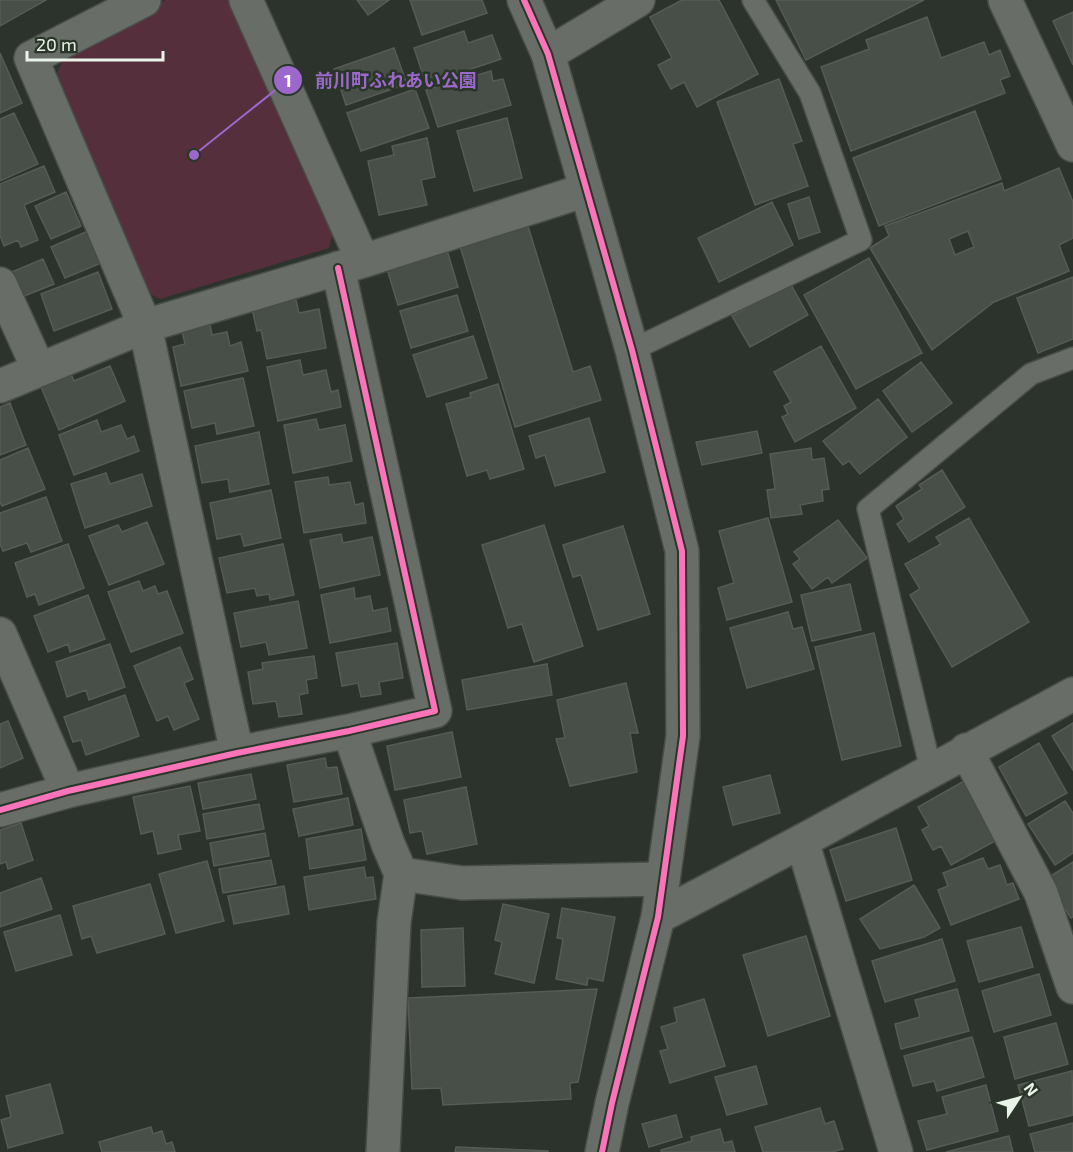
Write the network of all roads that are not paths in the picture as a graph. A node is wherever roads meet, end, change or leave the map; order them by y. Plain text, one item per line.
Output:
1 (144, 0) edge
2 (246, 0) edge
3 (524, 0) edge
4 (638, 0) edge
5 (753, 0) edge
6 (1011, 2) edge
7 (548, 54) junction
8 (1073, 145) edge
9 (586, 190) junction
10 (351, 264) junction
11 (0, 284) edge
12 (145, 326) junction
13 (632, 350) junction
14 (1073, 358) edge
15 (39, 370) junction
16 (0, 387) edge
17 (0, 634) edge
18 (1073, 694) edge
19 (348, 731) junction
20 (966, 750) junction
21 (237, 753) junction
22 (931, 770) junction
23 (68, 791) junction
24 (0, 810) edge
25 (802, 841) junction
26 (401, 874) junction
27 (663, 879) junction
28 (658, 917) junction
29 (1073, 987) edge
30 (383, 1152) edge
31 (602, 1152) edge
32 (896, 1152) edge

1 - 12 street
2 - 10 street
3 - 7 street
4 - 7 street
5 - 13 lane
6 - 8 street
7 - 9 street
9 - 10 street
9 - 13 street
10 - 12 street
10 - 19 street
11 - 15 street
12 - 15 street
12 - 21 street
13 - 27 street
14 - 22 lane
15 - 16 street
17 - 23 street
18 - 20 street
19 - 21 street
19 - 26 street
20 - 22 street
20 - 29 street
21 - 23 street
22 - 25 street
23 - 24 street
25 - 28 street
25 - 32 street
26 - 27 street
26 - 30 street
27 - 28 street
28 - 31 street

